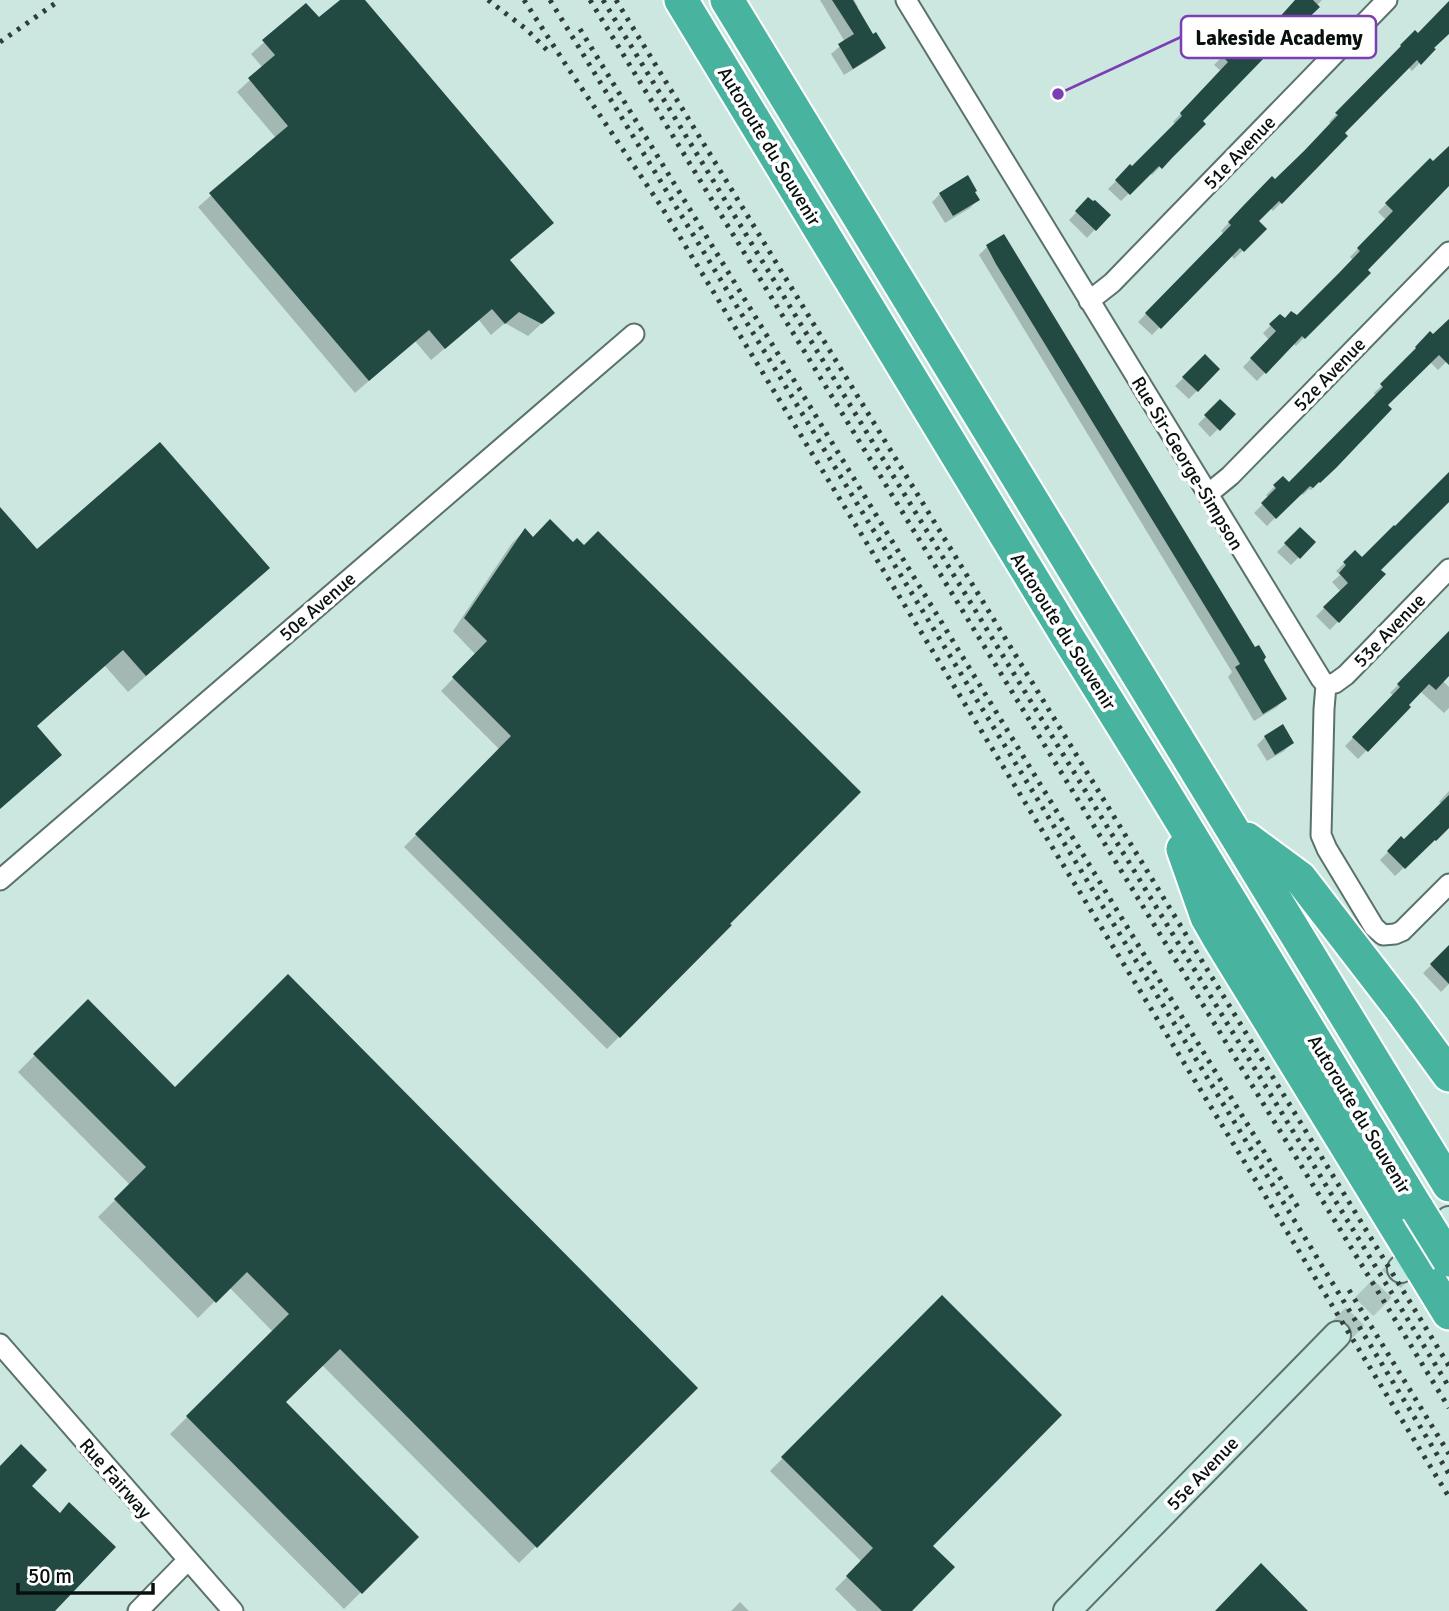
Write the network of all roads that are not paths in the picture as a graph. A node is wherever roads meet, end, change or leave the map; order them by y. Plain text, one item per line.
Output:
1 (681, 0) edge
2 (727, 0) edge
3 (906, 0) edge
4 (1387, 0) edge
5 (1449, 252) edge
6 (1090, 302) junction
7 (634, 334) dead end
8 (1208, 494) junction
9 (1449, 569) edge
10 (1326, 685) junction
11 (1159, 784) junction
12 (1231, 827) junction
13 (0, 880) edge
14 (1449, 884) edge
15 (1449, 1075) edge
16 (1448, 1183) edge
17 (1449, 1220) edge
18 (1449, 1260) edge
19 (1408, 1262) junction
20 (1449, 1313) edge
21 (1337, 1335) tunnel mouth
22 (0, 1344) edge
23 (188, 1560) junction
24 (138, 1611) edge
25 (233, 1611) edge
26 (1067, 1611) edge

1 - 11 highway, Autoroute du Souvenir
2 - 12 highway, Autoroute du Souvenir
3 - 6 street, Rue Sir-George-Simpson
4 - 6 street, 51e Avenue
5 - 8 street, 52e Avenue
6 - 8 street, Rue Sir-George-Simpson
7 - 13 street, 50e Avenue
8 - 10 street, Rue Sir-George-Simpson
9 - 10 street, 53e Avenue
10 - 14 street
11 - 18 highway, Autoroute du Souvenir, bridge
11 - 19 highway
12 - 15 highway
12 - 16 highway, Autoroute du Souvenir
17 - 19 street
19 - 20 highway
21 - 26 street, 55e Avenue
22 - 23 street, Rue Fairway
23 - 24 street
23 - 25 street, Rue Fairway

